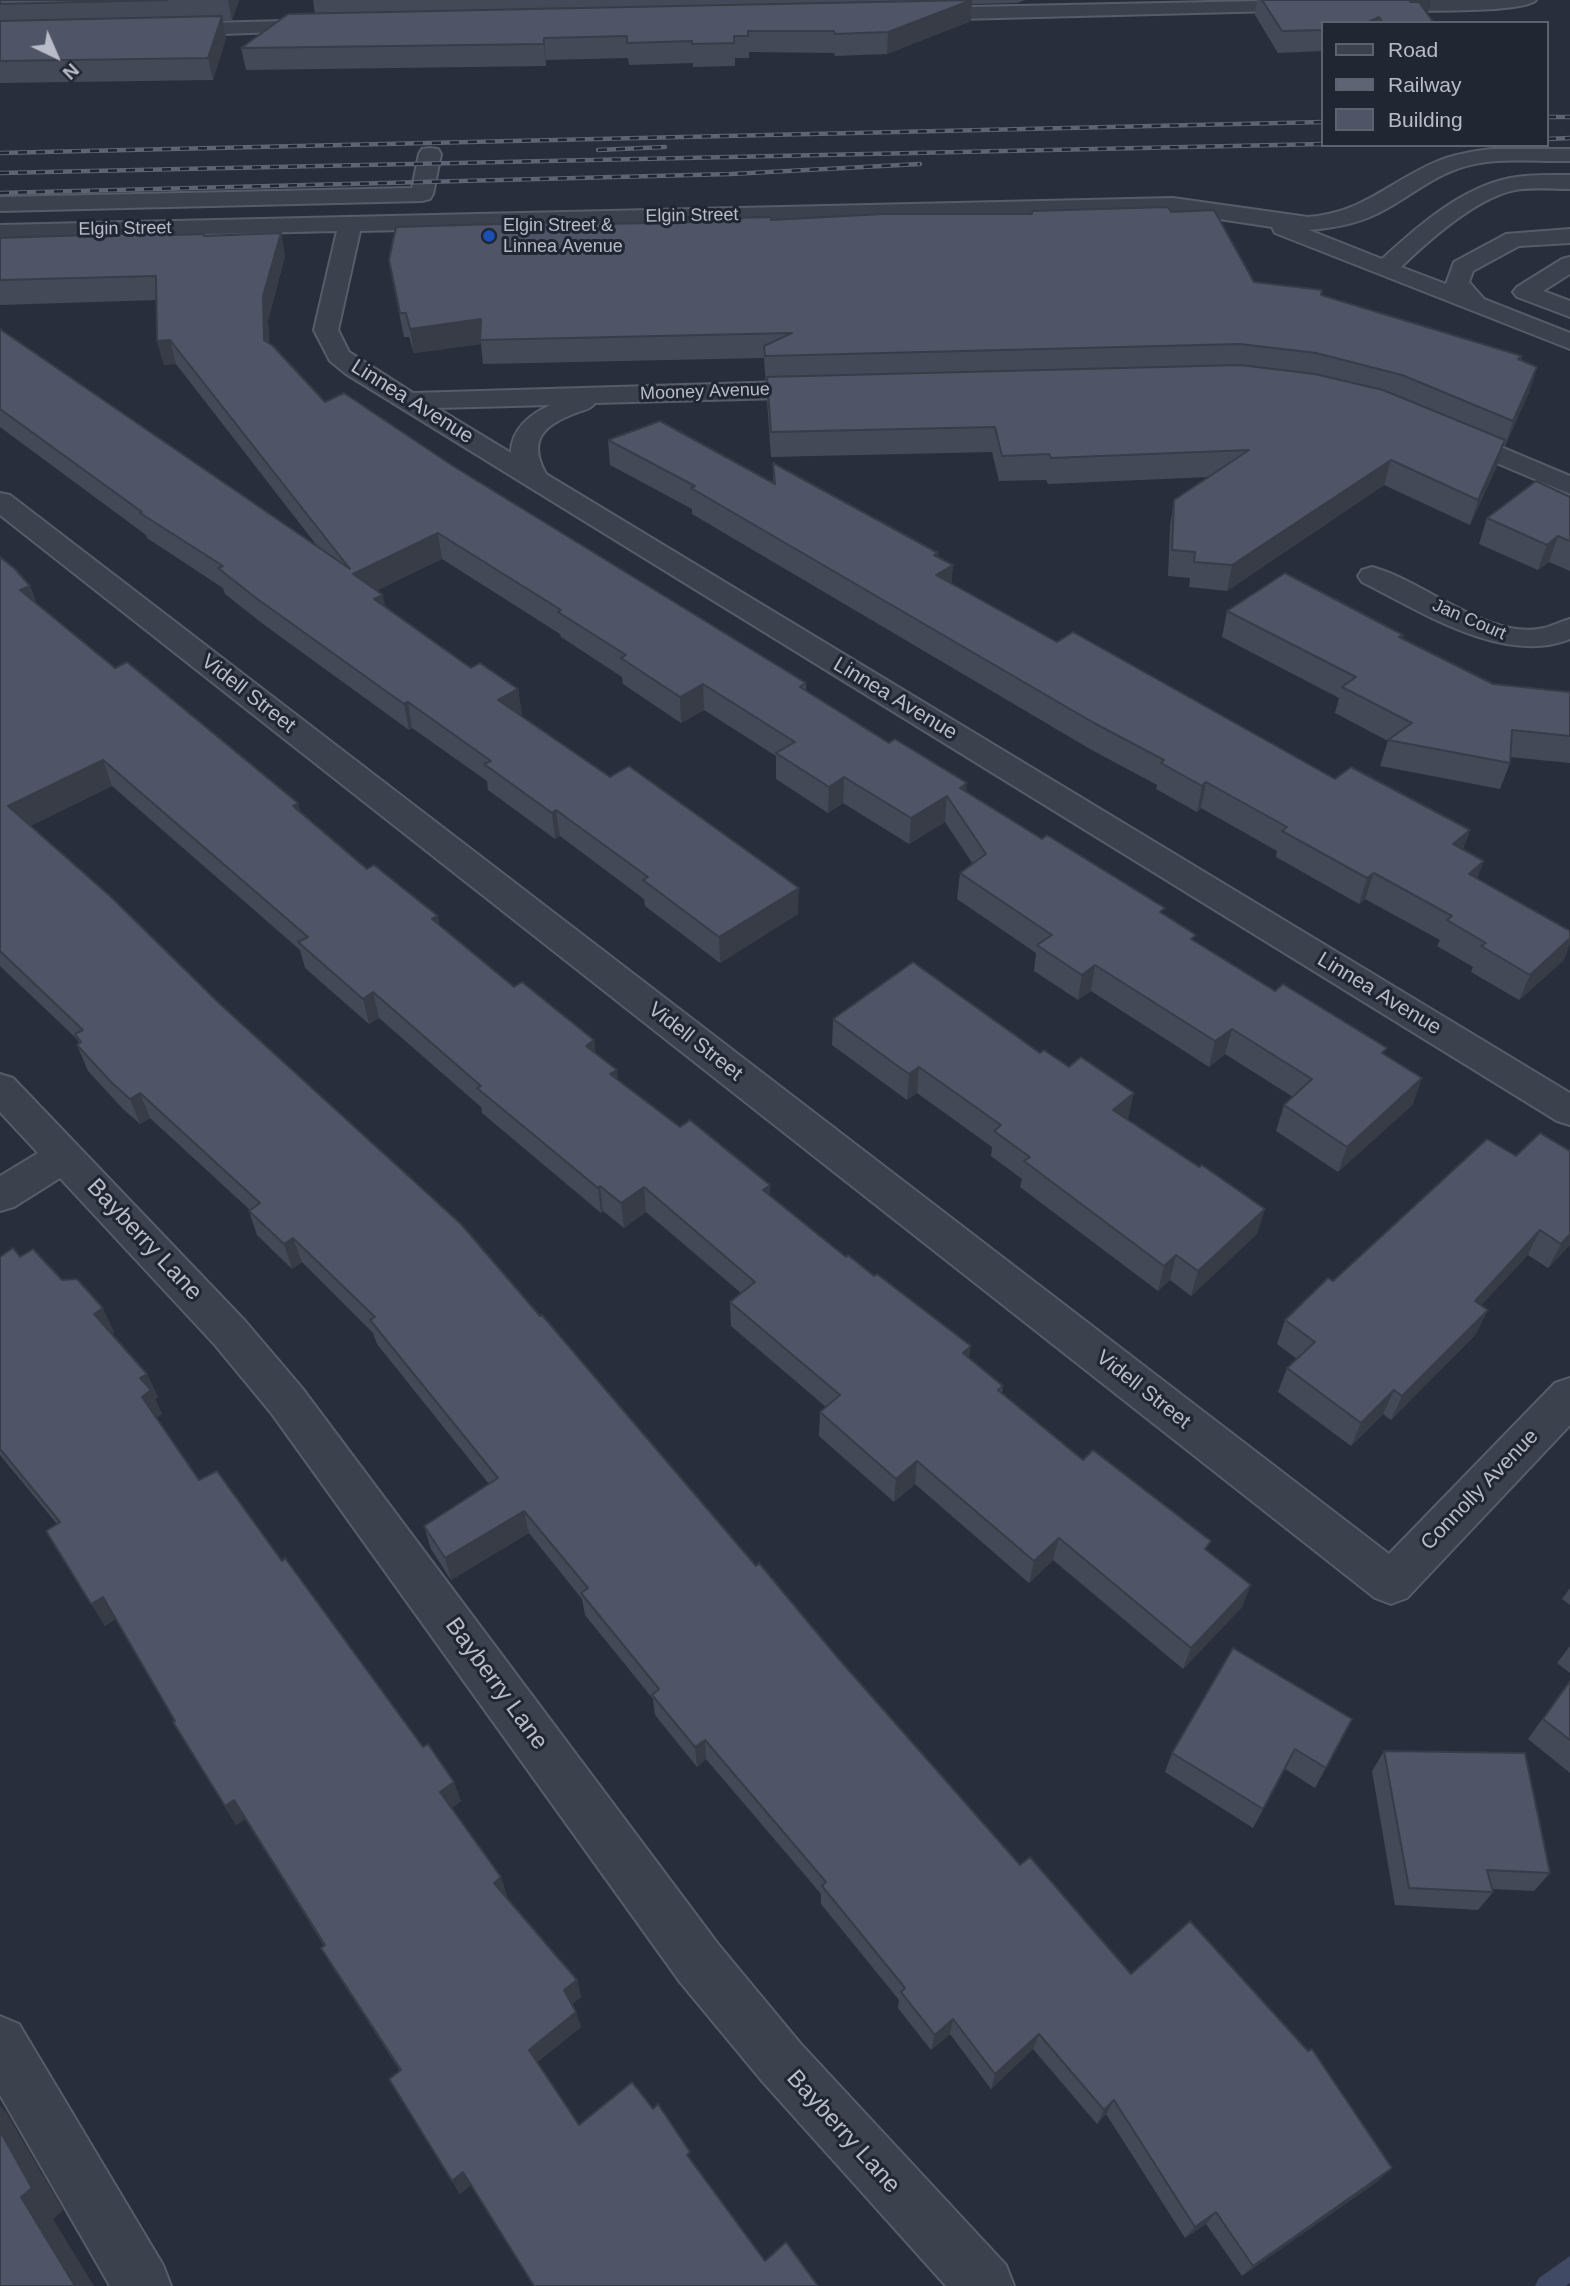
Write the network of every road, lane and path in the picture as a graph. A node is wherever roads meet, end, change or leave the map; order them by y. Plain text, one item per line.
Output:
1 (1089, 0) edge
2 (1128, 0) edge
3 (1527, 0) edge
4 (1188, 4) edge
5 (1054, 6) edge
6 (1321, 6) edge
7 (1363, 6) edge
8 (279, 7) dead end
9 (902, 15) edge
10 (338, 26) edge
11 (269, 27) junction
12 (151, 30) edge
13 (430, 154) dead end
14 (1570, 155) edge
15 (1570, 182) edge
16 (0, 204) edge
17 (1496, 212) dead end
18 (1360, 216) junction
19 (1265, 220) junction
20 (350, 224) junction
21 (1439, 224) junction
22 (0, 232) edge
23 (1570, 236) edge
24 (1529, 237) junction
25 (1570, 251) edge
26 (1570, 264) edge
27 (1386, 268) junction
28 (1475, 304) junction
29 (1570, 310) edge
30 (1570, 342) edge
31 (840, 388) edge
32 (622, 395) junction
33 (408, 401) junction
34 (1424, 422) edge
35 (535, 478) junction
36 (1570, 486) edge
37 (0, 501) edge
38 (1372, 576) dead end
39 (1570, 628) edge
40 (0, 1088) edge
41 (1570, 1111) edge
42 (64, 1156) junction
43 (0, 1196) edge
44 (1570, 1396) edge
45 (1391, 1583) joint
46 (0, 2043) edge
47 (142, 2286) edge
48 (985, 2286) edge

1 - 5 street
2 - 4 street
3 - 7 street
4 - 5 street
4 - 6 street
5 - 9 street
8 - 11 street
10 - 11 street
11 - 12 street
13 - 16 street
14 - 18 street
15 - 21 street
17 - 21 street
18 - 19 street
18 - 27 street
19 - 20 street, Elgin Street
19 - 27 street
20 - 22 street, Elgin Street
20 - 33 street, Linnea Avenue
21 - 27 street
23 - 24 street
24 - 25 street
24 - 28 street
26 - 29 street
27 - 28 street
28 - 30 street
31 - 32 street, Mooney Avenue
32 - 33 street, Mooney Avenue
32 - 35 street
33 - 35 street, Linnea Avenue
34 - 36 street
35 - 41 street, Linnea Avenue
37 - 45 street, Videll Street
38 - 39 street, Jan Court
40 - 42 street, Bayberry Lane
42 - 43 street
42 - 48 street, Bayberry Lane
44 - 45 street, Connolly Avenue
46 - 47 street

